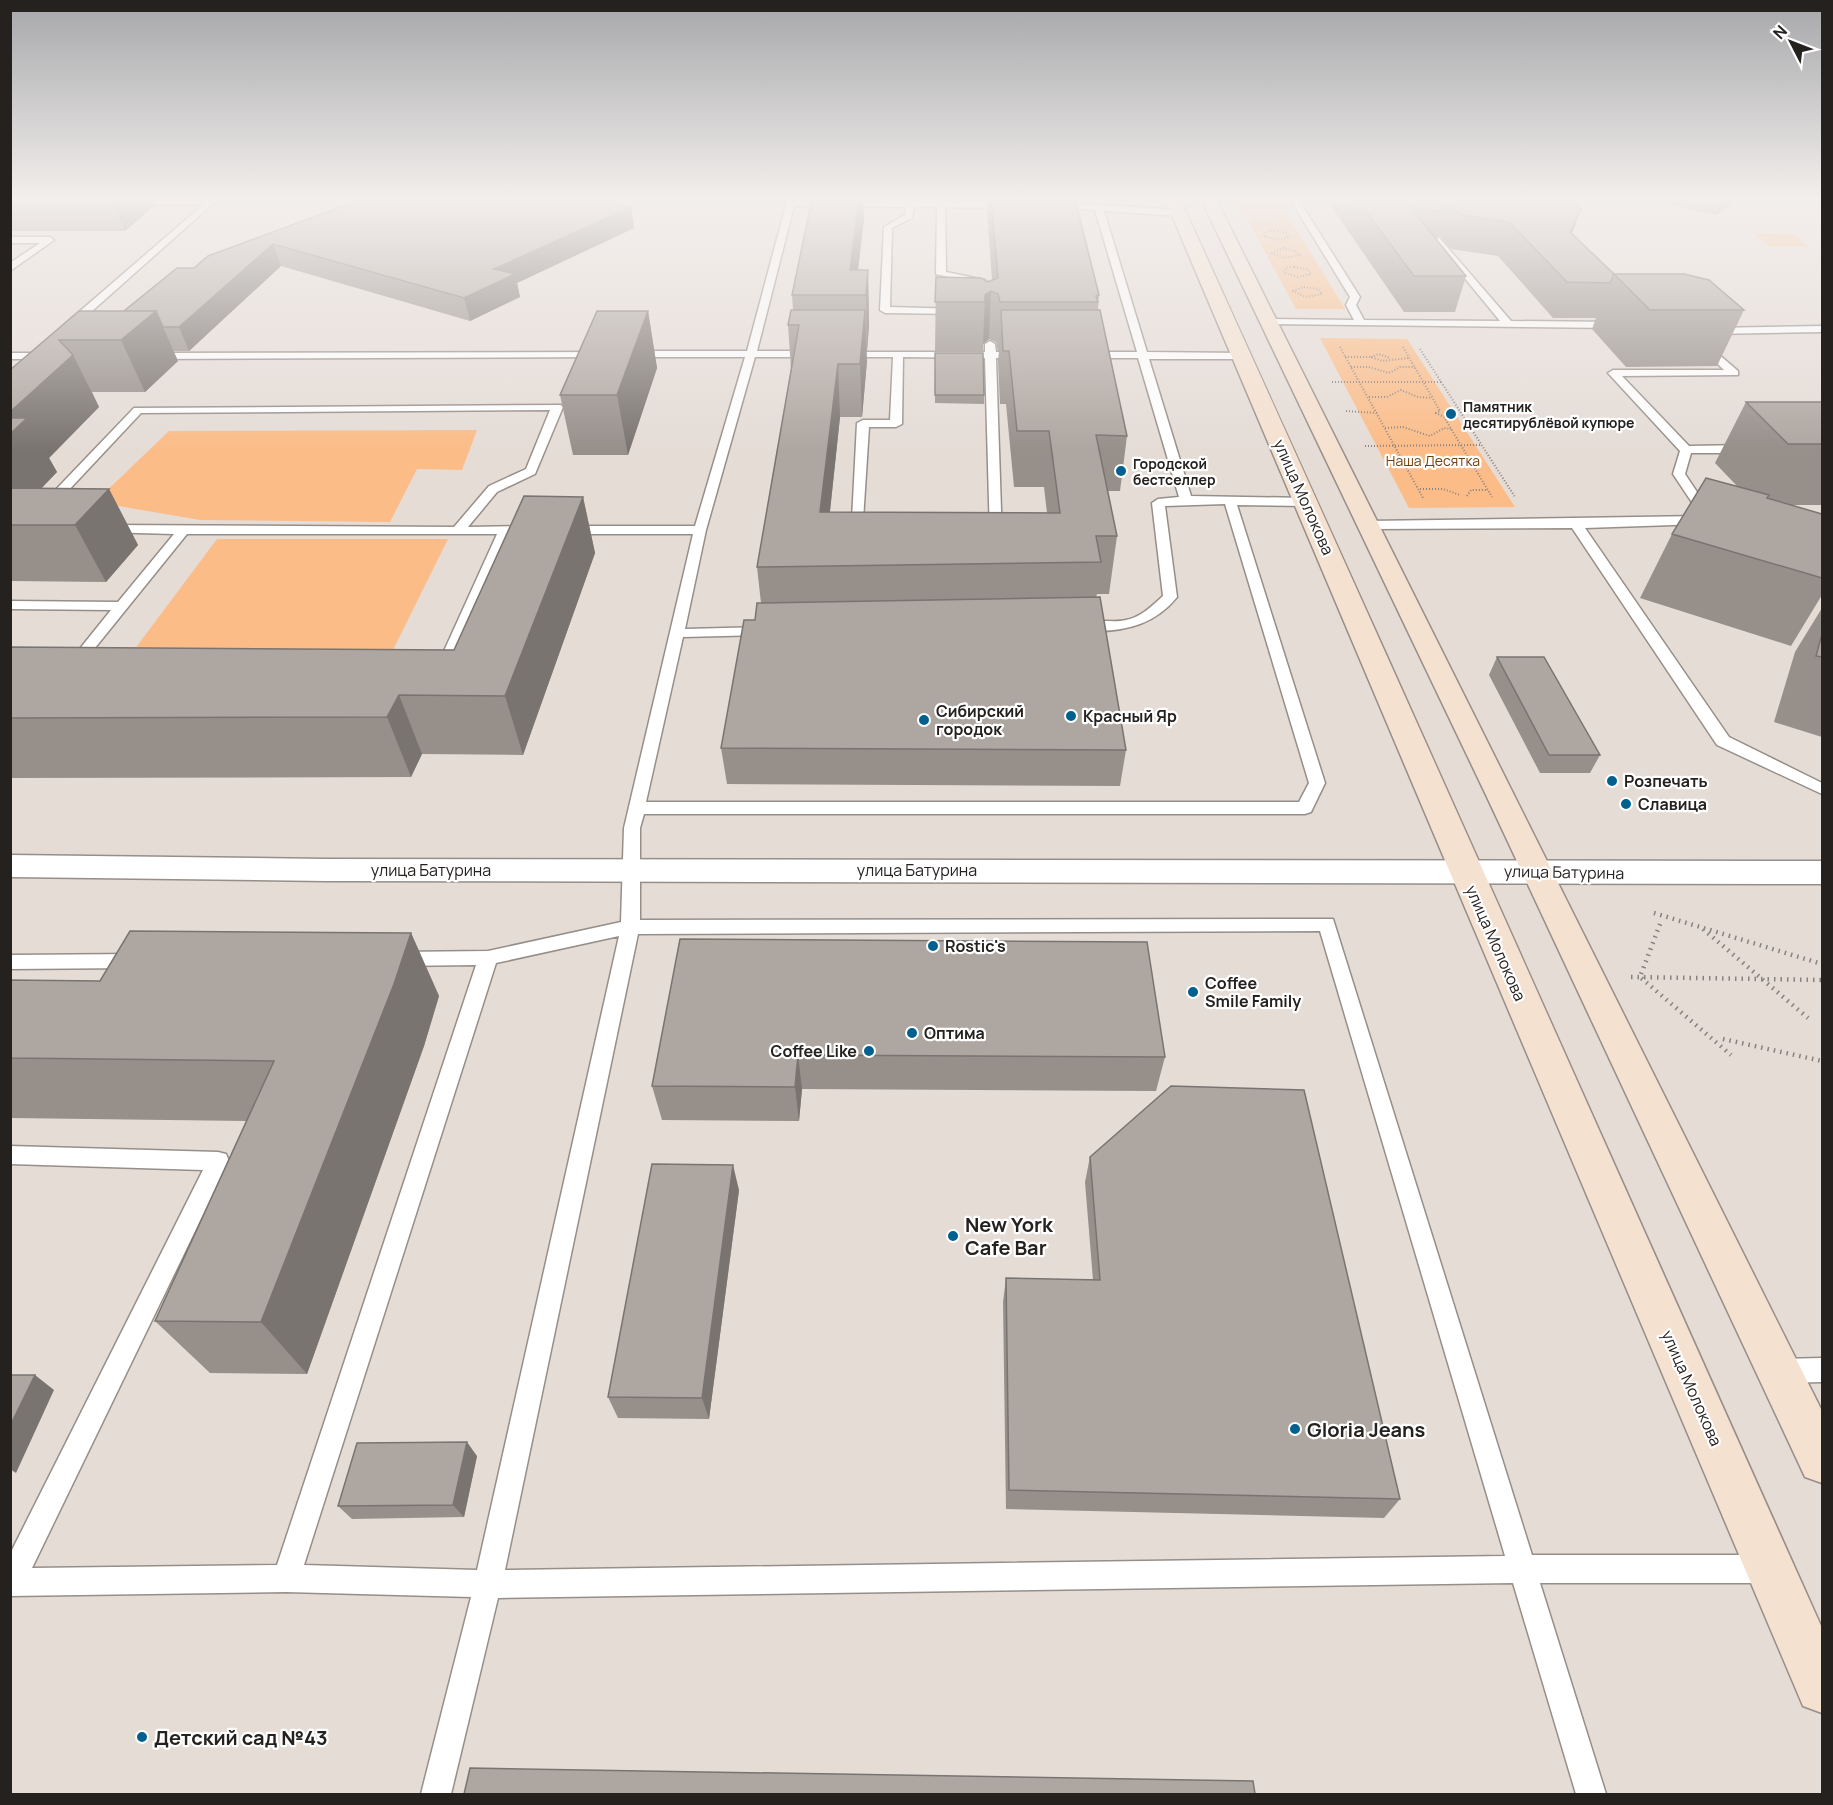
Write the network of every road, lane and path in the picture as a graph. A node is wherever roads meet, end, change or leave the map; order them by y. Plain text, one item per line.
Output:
1 (118, 283) edge
2 (769, 283) edge
3 (886, 283) edge
4 (982, 283) edge
5 (1121, 283) edge
6 (1209, 283) edge
7 (1250, 283) edge
8 (1304, 283) edge
9 (1346, 283) edge
10 (1475, 283) edge
11 (1306, 287) junction
12 (984, 292) edge
13 (964, 311) edge
14 (1270, 322) junction
15 (1361, 324) junction
16 (1415, 324) junction
17 (1509, 325) junction
18 (1625, 325) dead end
19 (1822, 329) edge
20 (1337, 341) dead end
21 (1399, 341) dead end
22 (990, 349) junction
23 (751, 354) junction
24 (898, 354) junction
25 (1037, 355) edge
26 (1072, 355) edge
27 (1143, 355) junction
28 (10, 356) edge
29 (37, 356) junction
30 (61, 356) edge
31 (144, 356) edge
32 (1242, 356) junction
33 (1346, 357) junction
34 (1371, 357) junction
35 (1390, 358) junction
36 (1409, 358) junction
37 (1415, 366) junction
38 (1351, 367) junction
39 (19, 371) edge
40 (1331, 382) dead end
41 (1359, 382) junction
42 (1423, 382) junction
43 (1441, 382) junction
44 (1368, 397) junction
45 (1432, 398) junction
46 (1345, 411) dead end
47 (1377, 413) junction
48 (1385, 428) junction
49 (1451, 429) junction
50 (1480, 445) junction
51 (1364, 446) dead end
52 (1395, 447) junction
53 (1461, 447) junction
54 (1754, 449) edge
55 (1686, 450) junction
56 (1406, 465) junction
57 (1472, 465) junction
58 (1420, 489) junction
59 (1488, 490) junction
60 (1186, 500) junction
61 (1230, 501) junction
62 (1423, 501) dead end
63 (1307, 502) junction
64 (1496, 504) dead end
65 (35, 518) edge
66 (1576, 524) junction
67 (1368, 525) junction
68 (1543, 525) junction
69 (87, 529) edge
70 (506, 530) junction
71 (700, 530) junction
72 (182, 531) junction
73 (458, 531) junction
74 (867, 547) edge
75 (985, 548) edge
76 (10, 605) edge
77 (122, 606) junction
78 (1070, 627) edge
79 (784, 631) edge
80 (677, 633) junction
81 (65, 675) edge
82 (435, 686) edge
83 (1822, 789) edge
84 (637, 808) junction
85 (10, 866) edge
86 (632, 870) junction
87 (1465, 870) junction
88 (1538, 872) junction
89 (1822, 873) edge
90 (1654, 913) dead end
91 (1660, 924) dead end
92 (630, 927) junction
93 (1700, 927) junction
94 (488, 958) junction
95 (381, 959) edge
96 (154, 961) edge
97 (10, 962) edge
98 (1822, 964) edge
99 (1628, 977) dead end
100 (1640, 977) junction
101 (1762, 979) junction
102 (1822, 980) edge
103 (1808, 1018) dead end
104 (1723, 1039) dead end
105 (1731, 1055) dead end
106 (1822, 1061) edge
107 (10, 1155) edge
108 (1801, 1371) edge
109 (1822, 1460) edge
110 (1523, 1569) junction
111 (1771, 1569) junction
112 (286, 1578) junction
113 (11, 1582) edge
114 (488, 1584) junction
115 (1822, 1687) edge
116 (436, 1794) edge
117 (1591, 1794) edge

1 - 29 lane
2 - 23 lane
3 - 13 lane
4 - 12 lane
5 - 27 lane
6 - 32 main road, улица Молокова
7 - 14 main road
8 - 11 path
9 - 15 lane
10 - 17 lane
11 - 11 path
14 - 15 lane
14 - 67 main road
15 - 16 lane
16 - 17 lane
16 - 43 path
17 - 18 lane
19 - 55 lane
20 - 33 path
21 - 36 path
22 - 24 lane
22 - 25 lane
22 - 75 lane
23 - 24 lane
23 - 31 lane
23 - 71 lane
24 - 74 lane
26 - 27 lane
27 - 32 lane
27 - 60 lane
28 - 29 lane
29 - 30 lane
29 - 39 lane
32 - 63 main road, улица Молокова
33 - 34 path
33 - 38 path
34 - 35 path
34 - 35 path
35 - 36 path
36 - 37 path
37 - 38 path
37 - 42 path
38 - 41 path
40 - 41 path
41 - 42 path
41 - 44 path
42 - 43 path
42 - 45 path
43 - 50 path
44 - 45 path
44 - 47 path
45 - 49 path
46 - 47 path
47 - 48 path
48 - 49 path
48 - 52 path
49 - 53 path
50 - 53 path
50 - 68 path
51 - 52 path
52 - 53 path
52 - 56 path
53 - 57 path
54 - 55 lane
55 - 66 lane
56 - 57 path
56 - 58 path
57 - 59 path
58 - 59 path
58 - 62 path
59 - 64 path
60 - 61 lane
60 - 78 lane
61 - 63 lane
61 - 84 lane
63 - 87 main road, улица Молокова
65 - 73 lane
66 - 68 lane
66 - 83 lane
67 - 68 lane
67 - 88 main road
69 - 72 lane
70 - 71 lane
70 - 73 lane
70 - 82 lane
71 - 80 lane
72 - 73 lane
72 - 77 lane
76 - 77 lane
77 - 81 lane
79 - 80 lane
80 - 84 lane
84 - 86 lane
85 - 86 street, улица Батурина
86 - 87 street, улица Батурина
86 - 92 lane
87 - 88 street, улица Батурина
87 - 111 main road, улица Молокова
88 - 89 street, улица Батурина
88 - 108 main road
90 - 93 path
91 - 100 path
92 - 94 lane
92 - 110 lane
92 - 114 lane
93 - 98 path
93 - 101 path
94 - 95 lane
94 - 112 lane
96 - 97 lane
99 - 100 path
100 - 101 path
100 - 105 path
101 - 102 path
101 - 103 path
104 - 106 path
107 - 113 lane
108 - 109 main road
110 - 111 lane
110 - 114 lane
110 - 117 lane
111 - 115 main road, улица Молокова
112 - 113 lane
112 - 114 lane
114 - 116 lane

